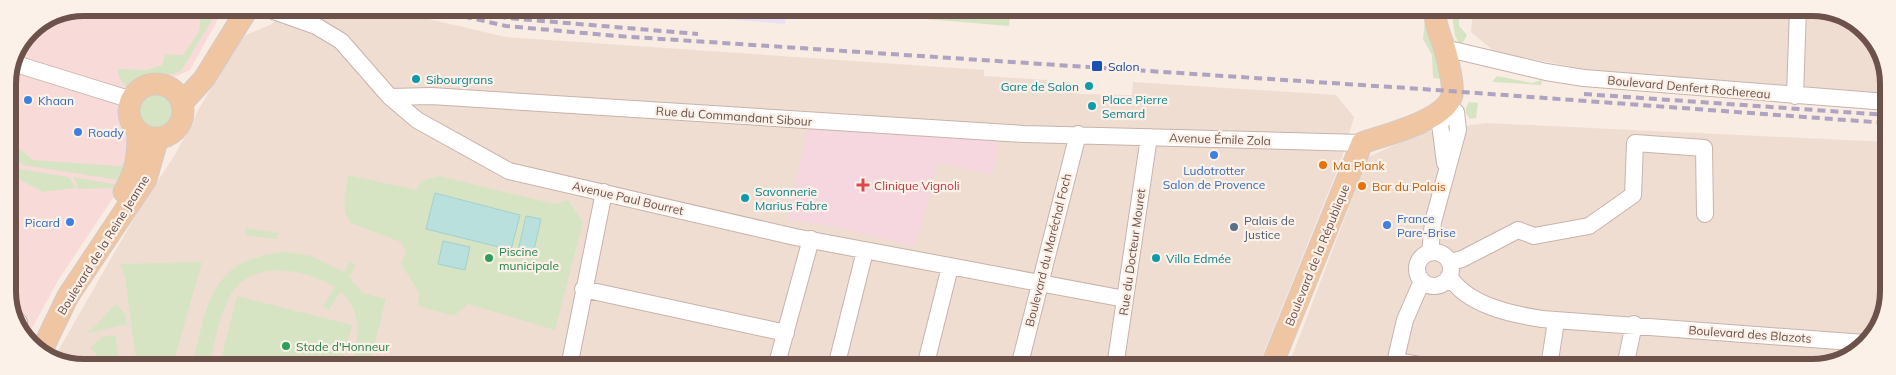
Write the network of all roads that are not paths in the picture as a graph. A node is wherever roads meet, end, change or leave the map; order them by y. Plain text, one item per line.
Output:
1 (228, 16) edge
2 (243, 16) edge
3 (288, 16) edge
4 (1435, 16) edge
5 (1444, 16) edge
6 (1798, 16) edge
7 (1452, 56) junction
8 (19, 65) edge
9 (177, 96) junction
10 (1795, 96) junction
11 (390, 97) junction
12 (132, 100) junction
13 (1880, 102) edge
14 (1453, 106) junction
15 (1440, 126) junction
16 (1409, 127) junction
17 (138, 131) junction
18 (1078, 134) junction
19 (1149, 137) junction
20 (160, 138) junction
21 (1362, 143) junction
22 (1446, 172) junction
23 (604, 192) junction
24 (1705, 214) dead end
25 (811, 240) junction
26 (865, 251) junction
27 (1425, 256) junction
28 (950, 267) junction
29 (1446, 274) junction
30 (1422, 281) junction
31 (1039, 284) junction
32 (583, 289) junction
33 (1125, 299) junction
34 (1556, 320) junction
35 (1634, 324) junction
36 (786, 333) junction
37 (33, 335) edge
38 (1856, 342) edge
39 (44, 345) edge
40 (570, 359) edge
41 (778, 359) edge
42 (838, 359) edge
43 (926, 359) edge
44 (1022, 359) edge
45 (1116, 359) edge
46 (1274, 359) edge
47 (1396, 359) edge
48 (1550, 359) edge
49 (1627, 359) edge

1 - 9 main road
2 - 9 main road
3 - 11 street, Avenue Paul Bourret
4 - 7 main road
5 - 7 main road
6 - 10 street
7 - 10 street, Boulevard Denfert Rochereau
7 - 14 main road
8 - 12 street
9 - 12 main road
9 - 20 main road
10 - 13 street, Boulevard Denfert Rochereau
11 - 18 street, Rue du Commandant Sibour
11 - 23 street, Avenue Paul Bourret
12 - 17 main road
14 - 15 main road
14 - 16 main road
14 - 22 street
15 - 16 main road
15 - 22 street
16 - 21 main road
17 - 20 main road
17 - 37 main road, Boulevard de la Reine Jeanne
18 - 19 street, Avenue Émile Zola
18 - 31 street, Boulevard du Maréchal Foch
19 - 21 street, Avenue Émile Zola
19 - 33 street, Rue du Docteur Mouret
20 - 39 main road, Boulevard de la Reine Jeanne
21 - 46 main road, Boulevard de la République
22 - 27 street
23 - 25 street, Avenue Paul Bourret
23 - 32 street
24 - 29 street
25 - 26 street, Avenue Paul Bourret
25 - 36 street
26 - 28 street, Avenue Paul Bourret
26 - 42 street
27 - 29 street
27 - 30 street
28 - 31 street, Avenue Paul Bourret
28 - 43 street
29 - 30 street
29 - 34 street, Boulevard des Blazots
30 - 47 street
31 - 33 street, Avenue Paul Bourret
31 - 44 street, Boulevard du Maréchal Foch
32 - 36 street
32 - 40 street
33 - 45 street, Rue du Docteur Mouret
34 - 35 street, Boulevard des Blazots
34 - 48 street
35 - 38 street, Boulevard des Blazots
35 - 49 street
36 - 41 street

